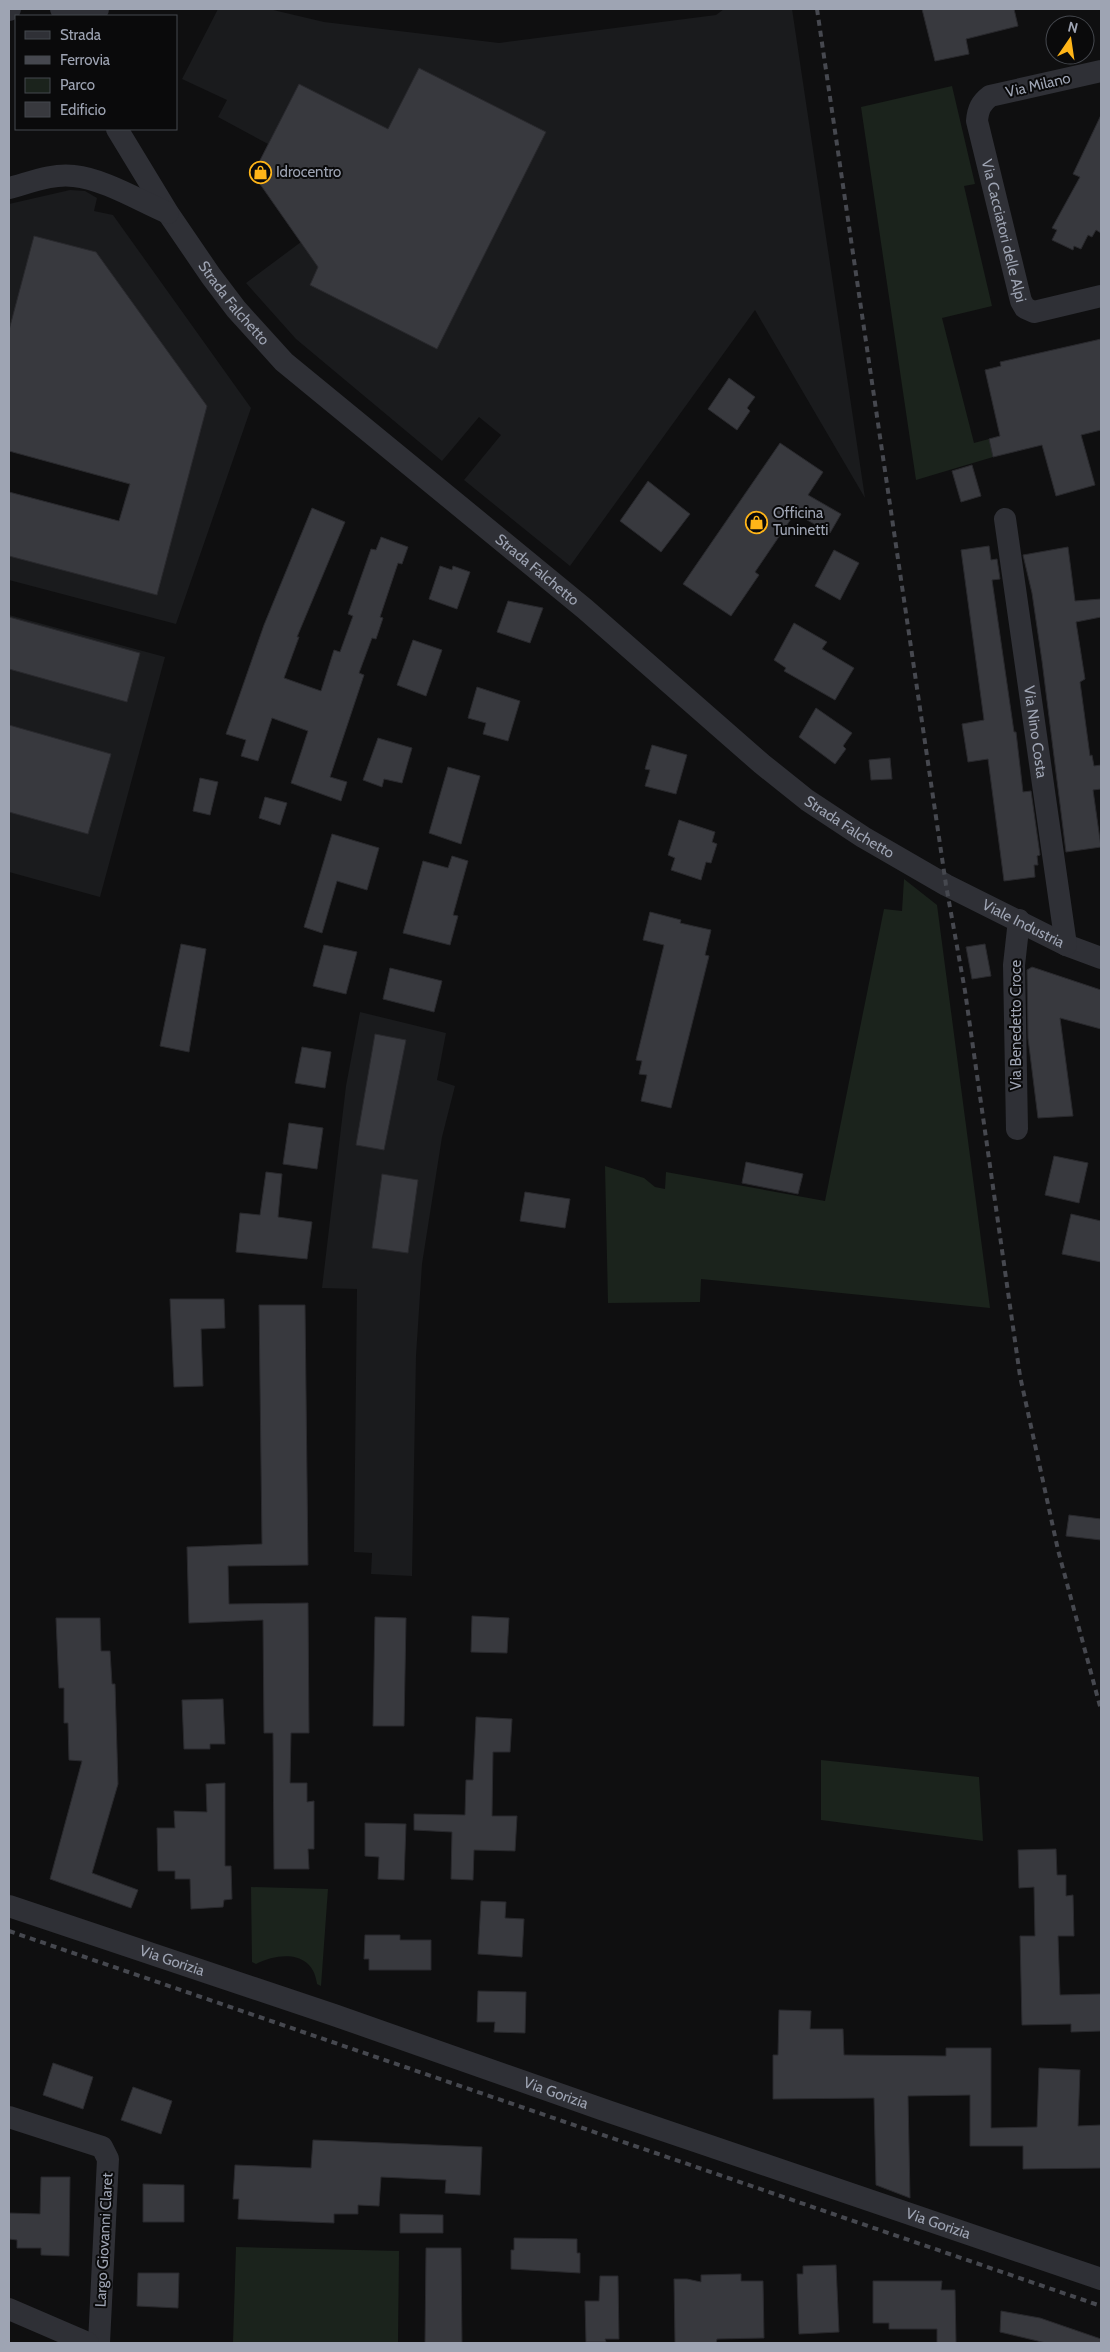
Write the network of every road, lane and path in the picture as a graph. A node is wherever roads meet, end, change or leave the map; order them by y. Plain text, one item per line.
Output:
1 (61, 9) edge
2 (98, 9) edge
3 (1101, 71) edge
4 (980, 106) joint
5 (117, 130) edge
6 (9, 188) edge
7 (168, 213) junction
8 (1101, 296) edge
9 (1004, 519) dead end
10 (946, 885) joint
11 (1019, 920) junction
12 (1066, 945) junction
13 (1101, 958) edge
14 (1017, 1129) dead end
15 (9, 1906) edge
16 (9, 2117) edge
17 (1101, 2279) edge
18 (9, 2309) edge
19 (88, 2343) edge
20 (99, 2343) edge

1 - 2 street
3 - 4 street, Via Milano
4 - 8 street, Via Cacciatori delle Alpi
5 - 7 street, Strada Falchetto
6 - 7 street
7 - 10 street, Strada Falchetto
9 - 12 street, Via Nino Costa
10 - 11 street, Viale Industria
11 - 12 street, Viale Industria
11 - 14 street, Via Benedetto Croce
12 - 13 street, Viale Industria
15 - 17 street, Via Gorizia
16 - 20 street, Largo Giovanni Claret
18 - 19 street

